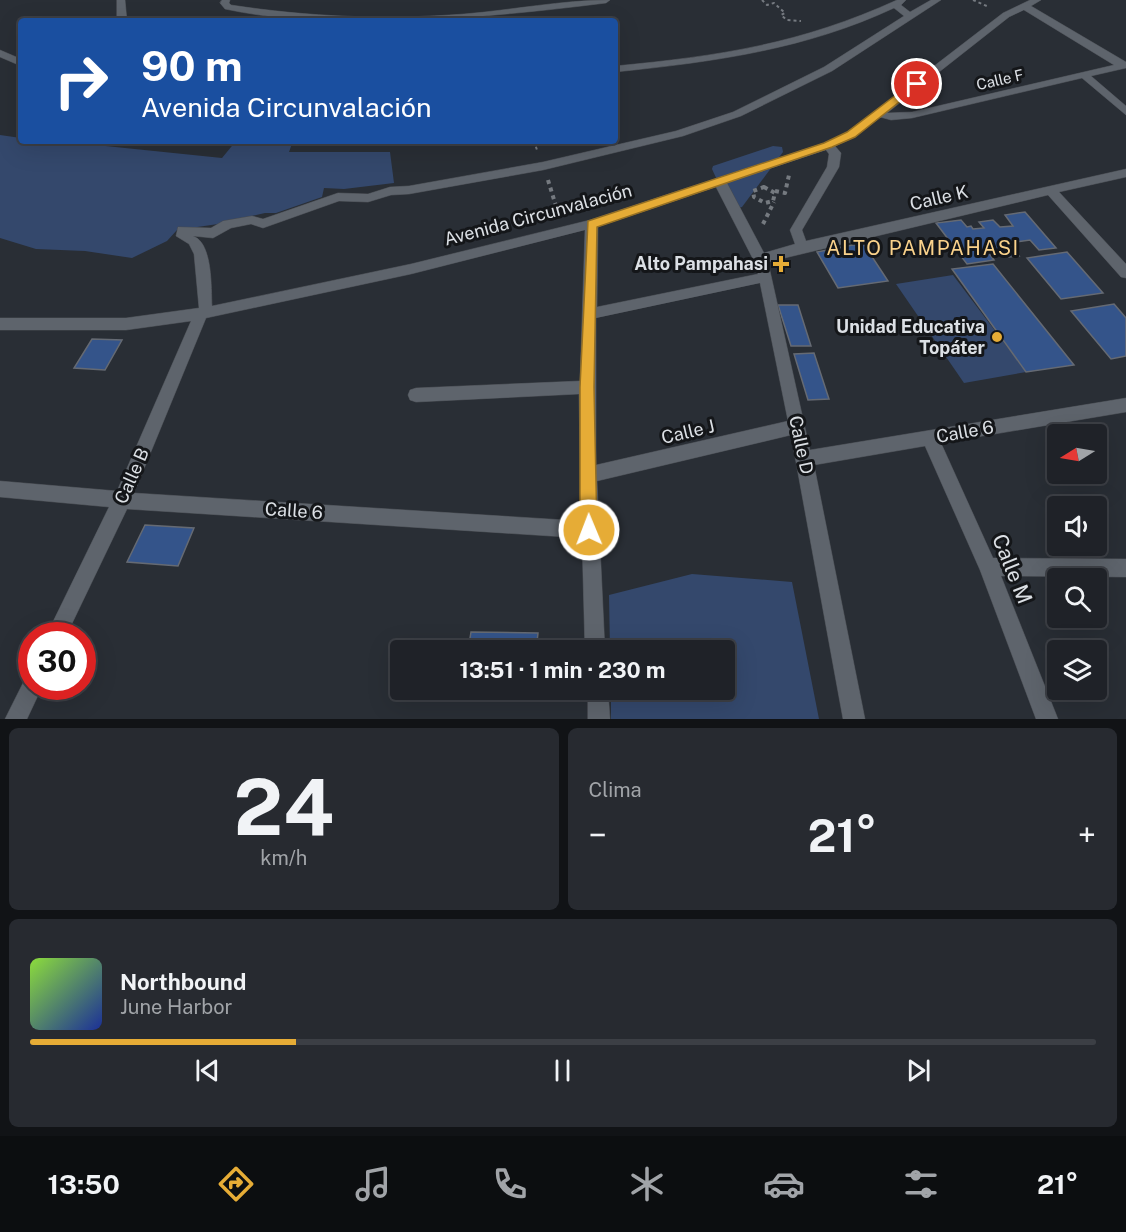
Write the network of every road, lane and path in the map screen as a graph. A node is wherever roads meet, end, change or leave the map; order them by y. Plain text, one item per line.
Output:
1 (121, 0) edge
2 (606, 0) edge
3 (762, 0) edge
4 (938, 0) edge
5 (900, 2) edge
6 (1030, 2) edge
7 (227, 4) edge
8 (910, 16) junction
9 (121, 18) edge
10 (291, 18) edge
11 (409, 18) edge
12 (812, 35) junction
13 (0, 42) edge
14 (4, 54) edge
15 (18, 61) edge
16 (1124, 66) edge
17 (618, 69) edge
18 (1084, 75) junction
19 (905, 93) junction
20 (933, 111) junction
21 (1126, 112) edge
22 (880, 114) junction
23 (535, 144) edge
24 (828, 145) junction
25 (543, 166) junction
26 (1126, 173) edge
27 (779, 175) dead end
28 (719, 180) junction
29 (773, 190) junction
30 (1052, 192) junction
31 (785, 193) junction
32 (796, 197) dead end
33 (776, 199) junction
34 (756, 219) dead end
35 (592, 224) junction
36 (564, 231) junction
37 (802, 247) junction
38 (760, 259) junction
39 (1126, 273) edge
40 (766, 277) junction
41 (204, 314) junction
42 (590, 314) junction
43 (0, 324) edge
44 (587, 387) junction
45 (416, 395) dead end
46 (1126, 405) edge
47 (797, 426) junction
48 (930, 438) junction
49 (804, 459) junction
50 (588, 475) junction
51 (0, 489) edge
52 (122, 500) junction
53 (589, 530) junction
54 (988, 567) junction
55 (1126, 568) edge
56 (63, 622) edge
57 (594, 640) edge
58 (25, 700) edge
59 (598, 700) edge
60 (0, 718) edge
61 (9, 719) edge
62 (16, 719) edge
63 (599, 719) edge
64 (854, 719) edge
65 (1047, 719) edge

1 - 9 street
2 - 11 street
3 - 12 path
4 - 8 street
5 - 8 street
5 - 12 street
6 - 16 street
6 - 19 street, Avenida Circunvalación
7 - 10 street
8 - 25 street
12 - 17 street
13 - 14 street
14 - 15 street
16 - 18 street, Calle F
18 - 20 street, Calle F
18 - 21 street
19 - 20 street
19 - 22 street, Avenida Circunvalación
20 - 22 street, Calle F
22 - 24 street, Avenida Circunvalación
23 - 25 path
24 - 28 street, Avenida Circunvalación
24 - 37 street
25 - 36 path
25 - 41 street
26 - 30 street, Calle K
27 - 31 path
28 - 35 street, Avenida Circunvalación
28 - 38 street, Calle D
29 - 31 path
29 - 33 path
29 - 33 path
30 - 37 street, Calle K
30 - 39 street
31 - 32 path
33 - 34 path
35 - 36 street, Avenida Circunvalación
35 - 42 street
36 - 41 street, Avenida Circunvalación
37 - 38 street, Calle K
38 - 40 street, Calle D
40 - 42 street
40 - 47 street, Calle D
41 - 43 street, Avenida Circunvalación
41 - 52 street, Calle B
42 - 44 street
44 - 45 street
44 - 50 street
46 - 48 street, Calle 6
47 - 49 street, Calle D
47 - 50 street, Calle J
48 - 49 street, Calle 6
48 - 54 street, Calle M
49 - 64 street, Calle D
50 - 53 street
51 - 52 street, Calle 6
52 - 53 street, Calle 6
52 - 56 street, Calle B
53 - 57 street
54 - 55 street
54 - 65 street, Calle M
58 - 62 street
59 - 63 street
60 - 61 street

